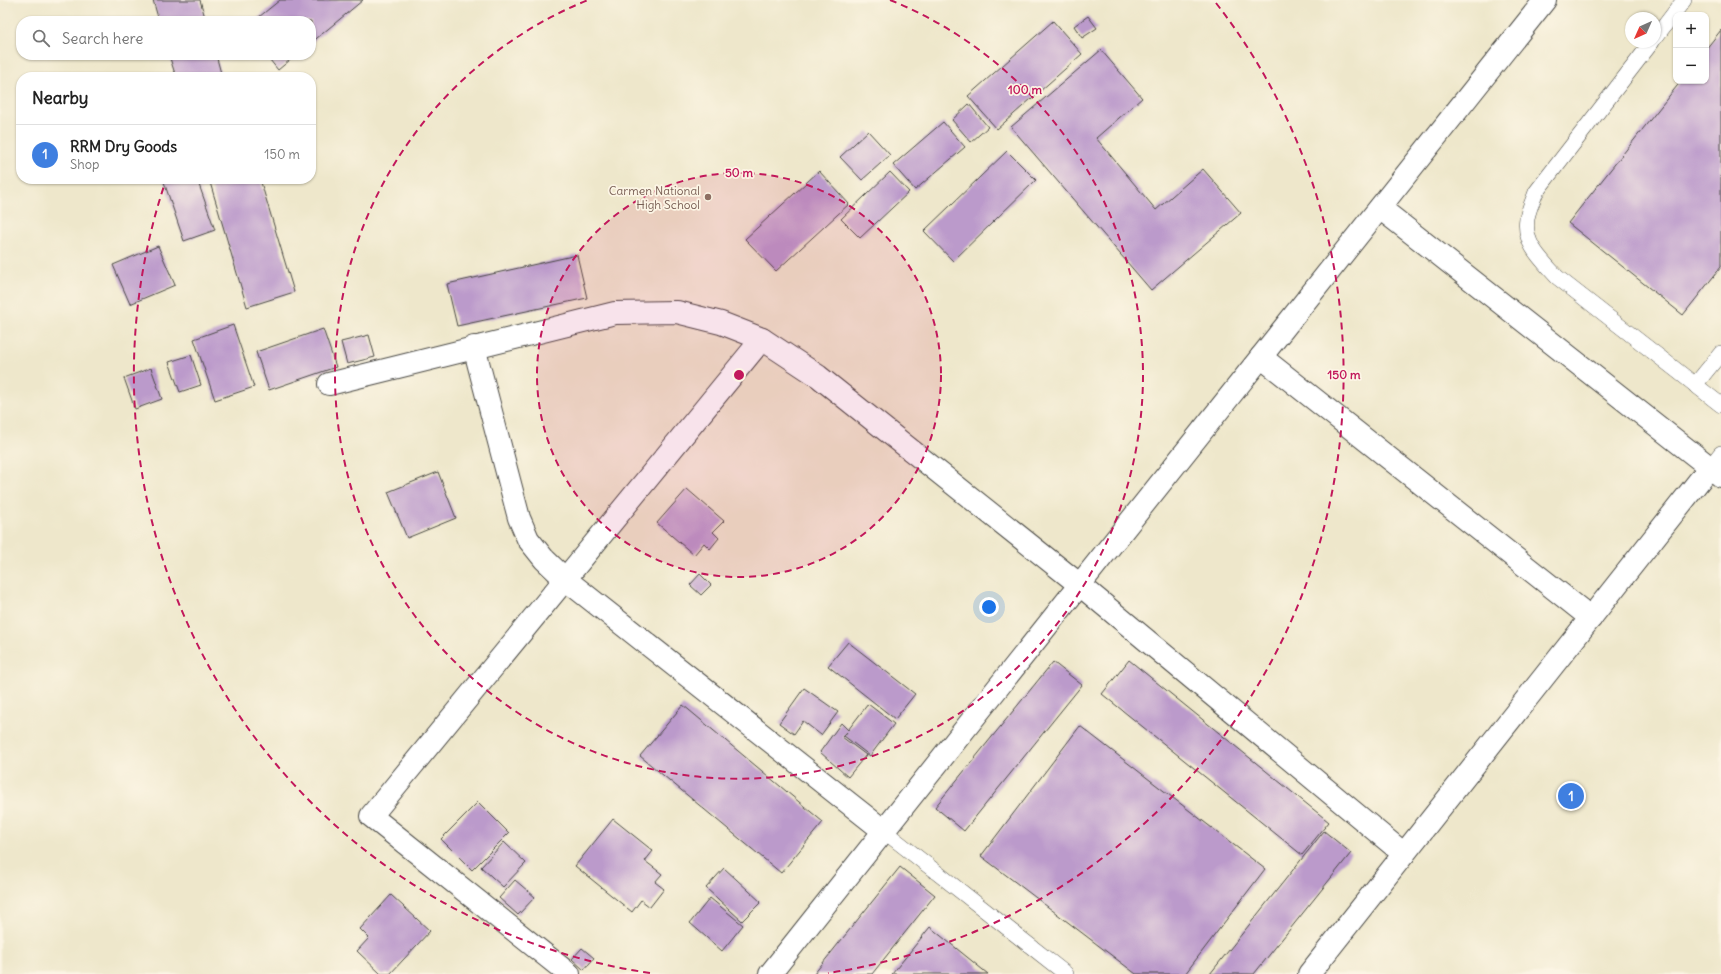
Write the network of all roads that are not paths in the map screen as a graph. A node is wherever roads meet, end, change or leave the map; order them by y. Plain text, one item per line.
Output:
1 (1545, 0) edge
2 (1684, 0) edge
3 (1661, 30) edge
4 (1647, 48) edge
5 (1380, 208) junction
6 (762, 339) junction
7 (474, 347) junction
8 (1721, 353) edge
9 (1261, 357) junction
10 (329, 384) dead end
11 (1695, 385) junction
12 (1721, 405) edge
13 (1717, 465) edge
14 (565, 579) junction
15 (1080, 585) junction
16 (1591, 618) junction
17 (884, 831) junction
18 (1404, 854) junction
19 (568, 974) edge
20 (770, 974) edge
21 (1066, 974) edge
22 (1309, 974) edge

1 - 5 street
2 - 3 lane
4 - 11 lane
5 - 9 street
5 - 13 street
6 - 7 street
6 - 14 street
6 - 15 street
7 - 10 street
7 - 14 street
8 - 11 lane
9 - 15 street
9 - 16 street
11 - 12 lane
13 - 16 street
14 - 17 street
14 - 19 street
15 - 17 street
15 - 18 street
16 - 18 street
17 - 20 street
17 - 21 lane
18 - 22 street

